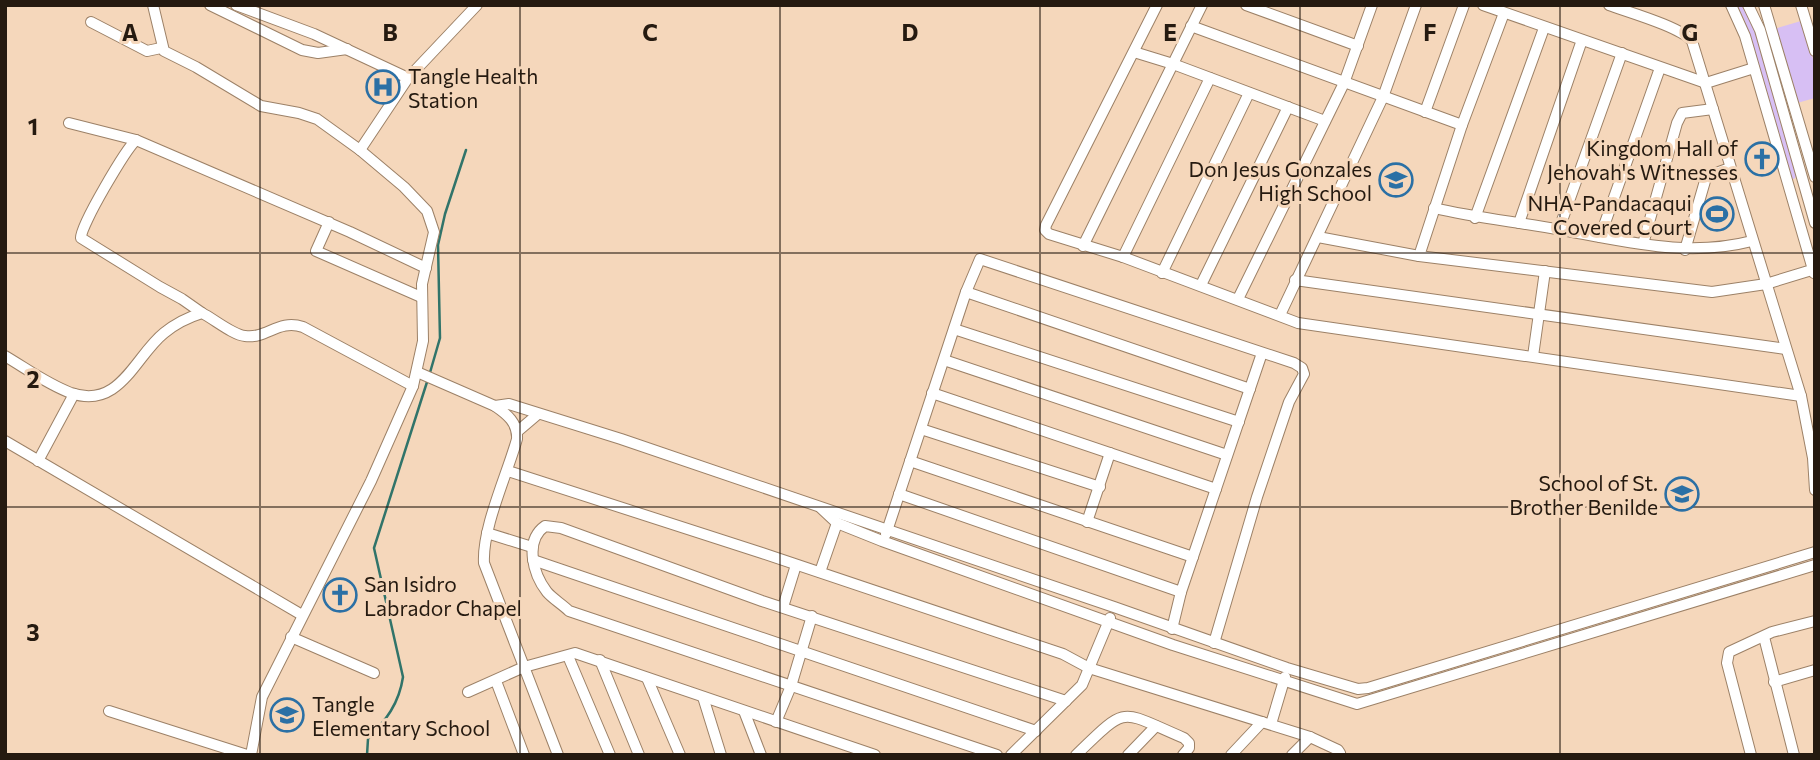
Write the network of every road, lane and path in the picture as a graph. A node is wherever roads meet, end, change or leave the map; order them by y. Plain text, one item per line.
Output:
1 (153, 5) edge
2 (210, 5) edge
3 (236, 5) edge
4 (477, 5) edge
5 (1157, 5) edge
6 (1202, 5) edge
7 (1246, 5) edge
8 (1416, 5) edge
9 (1464, 5) edge
10 (1483, 5) edge
11 (1609, 5) edge
12 (1731, 5) edge
13 (1748, 5) edge
14 (1764, 5) edge
15 (1801, 5) edge
16 (1369, 6) edge
17 (1504, 13) junction
18 (91, 22) dead end
19 (1191, 26) junction
20 (1544, 28) junction
21 (1582, 40) junction
22 (1358, 46) junction
23 (161, 48) junction
24 (347, 49) junction
25 (1815, 51) edge
26 (1134, 52) junction
27 (1622, 53) junction
28 (1173, 64) junction
29 (1660, 68) junction
30 (1754, 68) junction
31 (408, 78) junction
32 (1210, 78) junction
33 (1344, 83) junction
34 (1706, 83) junction
35 (1249, 93) junction
36 (1383, 97) junction
37 (1288, 107) junction
38 (1713, 109) junction
39 (1424, 112) junction
40 (1325, 121) junction
41 (69, 123) dead end
42 (1462, 125) junction
43 (136, 140) junction
44 (360, 150) junction
45 (1730, 168) junction
46 (1815, 177) edge
47 (1434, 208) junction
48 (1475, 218) junction
49 (329, 222) junction
50 (1519, 223) junction
51 (1815, 223) edge
52 (1559, 229) junction
53 (1318, 237) junction
54 (1600, 237) junction
55 (1752, 241) junction
56 (1643, 244) junction
57 (1083, 246) junction
58 (1685, 250) junction
59 (1419, 256) junction
60 (1122, 257) junction
61 (426, 268) junction
62 (1545, 271) junction
63 (1814, 272) edge
64 (1162, 273) junction
65 (1295, 280) junction
66 (1766, 284) junction
67 (1201, 285) junction
68 (966, 292) junction
69 (421, 297) junction
70 (1238, 299) junction
71 (202, 313) junction
72 (1280, 315) junction
73 (1539, 315) junction
74 (954, 329) junction
75 (1786, 349) junction
76 (1262, 353) junction
77 (5, 356) edge
78 (1533, 356) junction
79 (944, 360) junction
80 (425, 376) junction
81 (413, 386) junction
82 (1250, 389) junction
83 (932, 393) junction
84 (74, 394) junction
85 (1801, 396) junction
86 (495, 406) junction
87 (538, 414) junction
88 (1239, 422) junction
89 (921, 429) junction
90 (518, 431) junction
91 (5, 441) edge
92 (1110, 453) junction
93 (1227, 455) junction
94 (38, 461) junction
95 (911, 461) junction
96 (508, 471) junction
97 (1100, 486) junction
98 (1216, 489) junction
99 (1815, 490) edge
100 (899, 494) junction
101 (818, 505) junction
102 (1087, 522) junction
103 (837, 523) junction
104 (888, 530) junction
105 (487, 533) junction
106 (883, 541) junction
107 (532, 547) junction
108 (1815, 552) edge
109 (1193, 557) junction
110 (533, 560) junction
111 (796, 565) junction
112 (1815, 565) edge
113 (820, 572) junction
114 (1181, 592) junction
115 (783, 607) junction
116 (1114, 607) junction
117 (302, 615) junction
118 (812, 616) junction
119 (1815, 621) edge
120 (1109, 622) junction
121 (1172, 629) junction
122 (291, 636) junction
123 (1763, 637) junction
124 (1214, 643) junction
125 (801, 650) junction
126 (1482, 652) junction
127 (568, 656) junction
128 (600, 660) junction
129 (1485, 664) junction
130 (524, 667) junction
131 (1089, 668) junction
132 (1287, 668) junction
133 (374, 673) dead end
134 (1814, 673) edge
135 (647, 678) junction
136 (496, 681) junction
137 (1283, 681) junction
138 (1774, 682) junction
139 (791, 686) junction
140 (468, 692) dead end
141 (703, 697) junction
142 (1066, 701) junction
143 (109, 711) dead end
144 (744, 711) junction
145 (776, 722) junction
146 (1267, 723) junction
147 (1156, 726) junction
148 (1036, 731) junction
149 (1310, 737) junction
150 (249, 755) edge
151 (524, 755) edge
152 (558, 755) edge
153 (610, 755) edge
154 (639, 755) edge
155 (680, 755) edge
156 (721, 755) edge
157 (761, 755) edge
158 (875, 755) edge
159 (997, 755) edge
160 (1011, 755) edge
161 (1076, 755) edge
162 (1128, 755) edge
163 (1183, 755) edge
164 (1231, 755) edge
165 (1292, 755) edge
166 (1338, 755) edge
167 (1751, 755) edge
168 (1794, 755) edge

1 - 23 street
2 - 24 street
3 - 24 street
4 - 31 street
5 - 26 street
6 - 19 street
7 - 22 street
8 - 36 street
9 - 39 street
10 - 17 street
11 - 34 street
12 - 30 street
13 - 51 street
14 - 46 street
15 - 25 street
16 - 22 street
17 - 20 street
17 - 42 street
18 - 23 street
19 - 28 street
19 - 33 street
20 - 21 street
20 - 48 street
21 - 27 street
21 - 50 street
22 - 33 street
23 - 44 street
24 - 31 street
26 - 28 street
26 - 57 street
27 - 29 street
27 - 52 street
28 - 32 street
28 - 57 street
29 - 34 street
29 - 54 street
30 - 34 street
30 - 63 street
31 - 44 street
32 - 35 street
32 - 60 street
33 - 36 street
33 - 40 street
34 - 38 street
35 - 37 street
35 - 64 street
36 - 39 street
36 - 53 street
37 - 40 street
37 - 67 street
38 - 45 street
38 - 56 street
39 - 42 street
40 - 70 street
41 - 43 street
42 - 47 street
43 - 49 street
43 - 71 street
44 - 61 street
45 - 55 street
45 - 58 street
47 - 48 street
47 - 59 street
48 - 50 street
49 - 61 street
49 - 69 street
50 - 52 street
52 - 54 street
53 - 59 street
53 - 65 street
54 - 56 street
55 - 58 street
55 - 66 street
56 - 58 street
57 - 60 street
59 - 62 street
60 - 64 street
61 - 69 street
62 - 66 street
62 - 73 street
63 - 66 street
64 - 67 street
65 - 72 street
65 - 73 street
66 - 75 street
67 - 70 street
68 - 74 street
68 - 76 street
68 - 82 street
69 - 80 street
70 - 72 street
71 - 81 street
71 - 84 street
72 - 78 street
73 - 75 street
73 - 78 street
74 - 79 street
74 - 88 street
75 - 85 street
76 - 82 street
76 - 124 street
77 - 84 street
78 - 85 street
79 - 83 street
79 - 93 street
80 - 81 street
80 - 86 street
81 - 117 street
82 - 88 street
83 - 89 street
83 - 92 street
84 - 94 street
85 - 99 street
86 - 87 street
86 - 90 street
87 - 90 street
87 - 101 street
88 - 93 street
89 - 95 street
89 - 97 street
90 - 96 street
91 - 94 street
92 - 97 street
92 - 98 street
93 - 98 street
94 - 117 street
95 - 100 street
95 - 102 street
96 - 105 street
96 - 111 street
97 - 102 street
98 - 109 street
100 - 104 street
100 - 114 street
101 - 103 street
101 - 104 street
102 - 109 street
103 - 106 street
103 - 113 street
104 - 106 street
104 - 116 street
105 - 107 street
105 - 130 street
106 - 120 street
107 - 110 street
107 - 115 street
108 - 126 street
109 - 114 street
110 - 125 street
110 - 139 street
111 - 113 street
111 - 115 street
112 - 129 street
113 - 131 street
114 - 121 street
115 - 118 street
116 - 120 street
116 - 121 street
117 - 122 street
118 - 125 street
118 - 142 street
119 - 123 street
120 - 131 street
120 - 137 street
121 - 124 street
122 - 133 street
122 - 150 street
123 - 138 street
123 - 167 street
124 - 132 street
125 - 139 street
125 - 148 street
126 - 129 street
126 - 132 street
127 - 128 street
127 - 130 street
127 - 153 street
128 - 135 street
128 - 154 street
129 - 137 street
130 - 136 street
130 - 152 street
131 - 142 street
131 - 146 street
132 - 137 street
134 - 138 street
135 - 141 street
135 - 155 street
136 - 140 street
136 - 151 street
137 - 146 street
138 - 168 street
139 - 145 street
139 - 159 street
141 - 144 street
141 - 156 street
142 - 148 street
143 - 150 street
144 - 145 street
144 - 157 street
145 - 158 street
146 - 149 street
146 - 164 street
147 - 161 street
147 - 162 street
147 - 163 street
148 - 160 street
149 - 165 street
149 - 166 street

